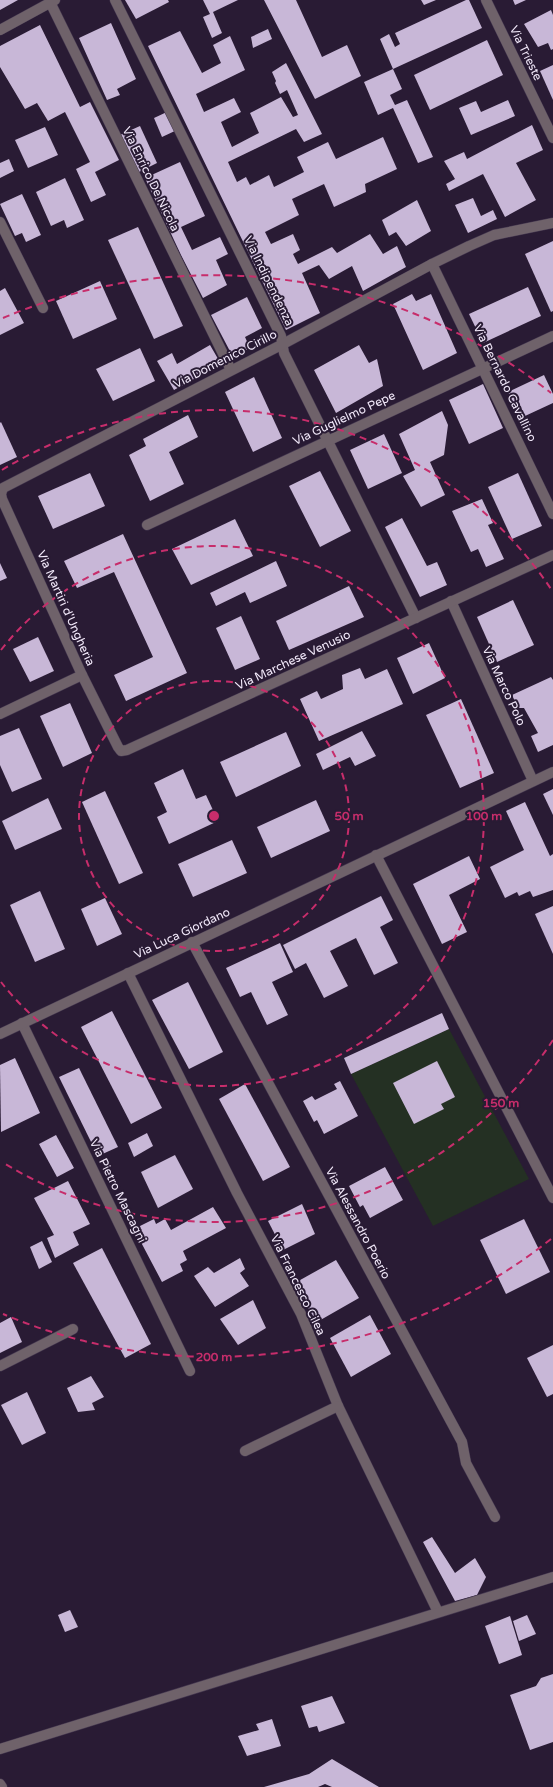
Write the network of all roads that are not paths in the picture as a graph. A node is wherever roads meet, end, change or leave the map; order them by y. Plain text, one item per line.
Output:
1 (115, 0) edge
2 (486, 0) edge
3 (46, 2) edge
4 (0, 30) edge
5 (553, 138) edge
6 (0, 222) edge
7 (553, 223) edge
8 (432, 264) junction
9 (43, 308) dead end
10 (553, 336) edge
11 (283, 344) junction
12 (483, 367) junction
13 (230, 368) dead end
14 (328, 441) junction
15 (1, 490) joint
16 (553, 514) edge
17 (147, 525) dead end
18 (553, 555) edge
19 (451, 602) junction
20 (416, 618) junction
21 (82, 675) junction
22 (0, 714) edge
23 (553, 772) edge
24 (533, 781) junction
25 (376, 855) junction
26 (192, 942) junction
27 (128, 973) junction
28 (22, 1023) junction
29 (0, 1034) edge
30 (553, 1198) edge
31 (73, 1329) dead end
32 (0, 1366) edge
33 (190, 1371) dead end
34 (338, 1406) junction
35 (245, 1451) dead end
36 (495, 1517) dead end
37 (553, 1577) edge
38 (438, 1612) junction
39 (0, 1749) edge
40 (0, 1784) edge
41 (2, 1787) edge

1 - 11 street, Via Indipendenza
2 - 5 street, Via Trieste
3 - 4 street
3 - 13 street, Via Enrico De Nicola
6 - 9 street
7 - 8 street, Via Domenico Cirillo
8 - 11 street, Via Domenico Cirillo
8 - 12 street, Via Bernardo Cavallino
10 - 12 street, Via Guglielmo Pepe
11 - 14 street, Via Indipendenza
11 - 15 street, Via Domenico Cirillo
12 - 14 street, Via Guglielmo Pepe
12 - 16 street, Via Bernardo Cavallino
14 - 17 street, Via Guglielmo Pepe
14 - 20 street, Via Indipendenza
15 - 21 street, Via Martiri d'Ungheria
18 - 19 street, Via Marchese Venusio
19 - 20 street, Via Marchese Venusio
19 - 24 street, Via Marco Polo
20 - 21 street, Via Marchese Venusio
21 - 22 street, Via Martiri d'Ungheria
23 - 24 street, Via Luca Giordano
24 - 25 street, Via Luca Giordano
25 - 26 street, Via Luca Giordano
25 - 30 street
26 - 27 street, Via Luca Giordano
26 - 36 street, Via Alessandro Poerio
27 - 28 street, Via Luca Giordano
27 - 34 street, Via Francesco Cilea
28 - 29 street, Via Luca Giordano
28 - 33 street, Via Pietro Mascagni
31 - 32 street
34 - 35 street
34 - 38 street, Via Francesco Cilea
37 - 38 street
38 - 39 street
40 - 41 street

